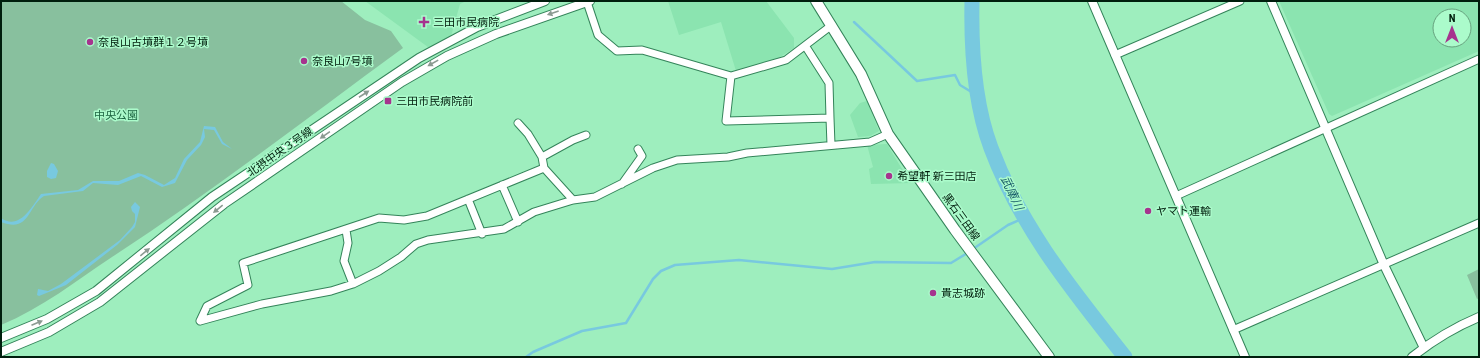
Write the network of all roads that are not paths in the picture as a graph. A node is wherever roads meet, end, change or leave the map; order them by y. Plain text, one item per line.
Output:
1 (545, 1) edge
2 (589, 1) edge
3 (816, 1) edge
4 (1092, 1) edge
5 (1240, 1) edge
6 (1270, 1) edge
7 (832, 25) junction
8 (806, 47) junction
9 (1115, 55) junction
10 (1479, 59) edge
11 (731, 76) junction
12 (830, 118) junction
13 (518, 123) dead end
14 (1325, 128) junction
15 (888, 134) junction
16 (586, 135) dead end
17 (831, 145) junction
18 (638, 150) dead end
19 (542, 157) junction
20 (544, 168) junction
21 (502, 185) junction
22 (622, 185) junction
23 (1176, 196) junction
24 (468, 199) junction
25 (573, 200) junction
26 (518, 222) junction
27 (1479, 223) edge
28 (346, 230) junction
29 (482, 234) junction
30 (1384, 265) junction
31 (353, 284) junction
32 (1479, 317) edge
33 (1233, 330) junction
34 (1, 338) edge
35 (1424, 348) junction
36 (1, 352) edge
37 (1048, 357) edge
38 (1245, 357) edge
39 (1412, 357) edge

34 -> 1 street, 北摂中央３号線
2 - 11 street
2 -> 36 street, 北摂中央３号線
3 - 7 main road, 黒石三田線
4 - 9 street
5 - 9 street
6 - 14 street
7 - 8 street
7 - 15 main road, 黒石三田線
8 - 11 street
8 - 12 street
9 - 23 street
10 - 14 street
11 - 12 street
12 - 17 street
13 - 19 street
14 - 23 street
14 - 30 street
15 - 17 street
15 - 37 main road, 黒石三田線
16 - 19 street
17 - 22 street
18 - 22 street
19 - 20 street
20 - 21 street
20 - 25 street
21 - 24 street
21 - 26 street
22 - 25 street
23 - 33 street
24 - 28 street
24 - 29 street
25 - 26 street
26 - 29 street
27 - 30 street
28 - 31 street
28 - 31 street
29 - 31 street
30 - 33 street
30 - 35 street
32 - 35 street
33 - 38 street
35 - 39 street

